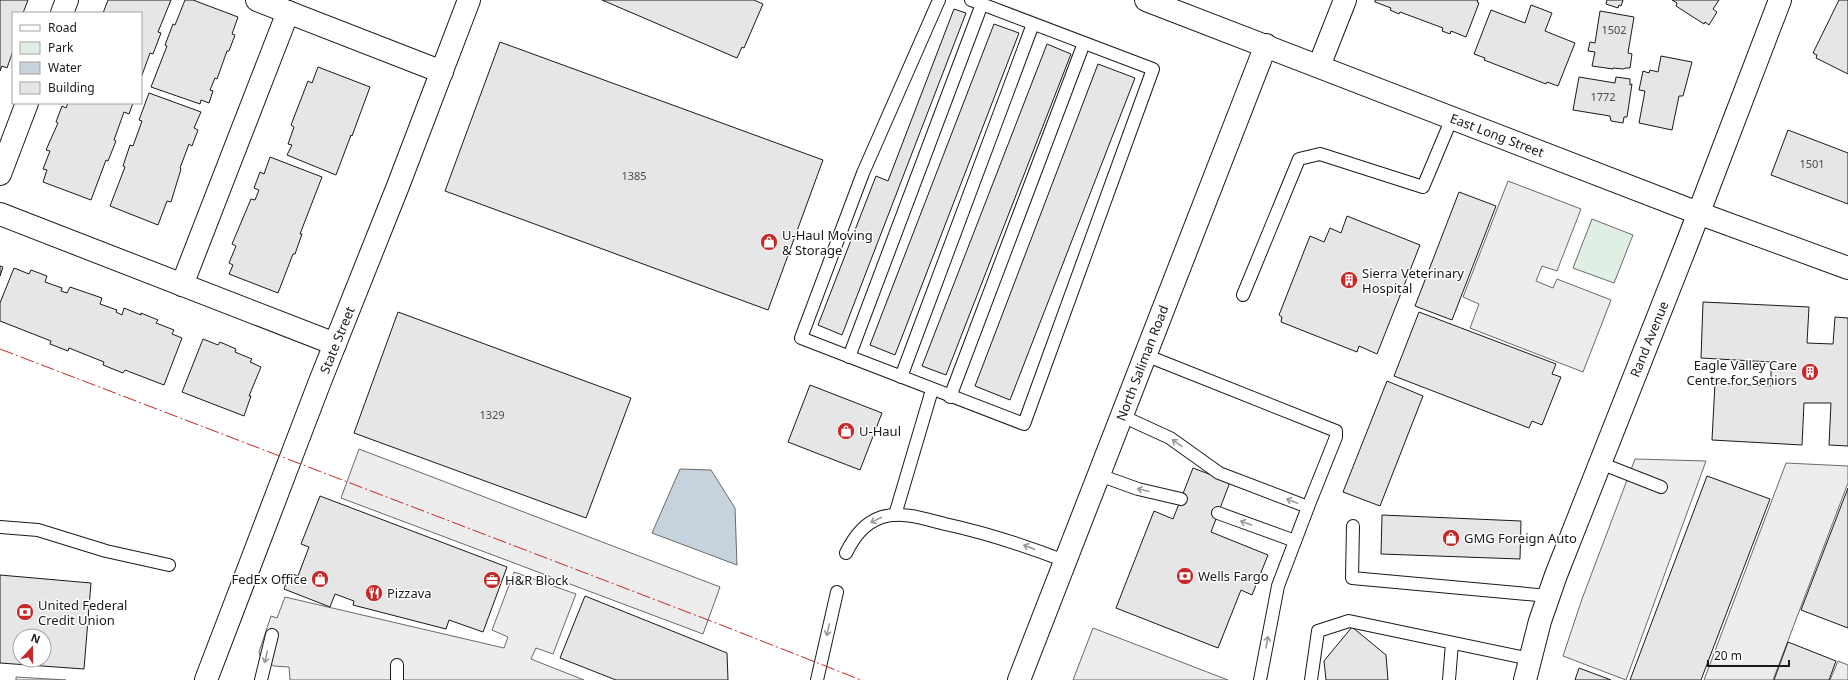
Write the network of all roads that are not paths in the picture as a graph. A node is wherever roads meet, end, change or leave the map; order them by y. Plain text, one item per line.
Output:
1 (67, 0) edge
2 (257, 0) edge
3 (470, 0) edge
4 (939, 0) edge
5 (1146, 0) edge
6 (1345, 0) edge
7 (1780, 0) edge
8 (977, 2) edge
9 (62, 12) edge
10 (288, 12) junction
11 (1033, 24) junction
12 (1084, 43) junction
13 (1266, 45) junction
14 (1319, 66) junction
15 (442, 72) junction
16 (27, 104) edge
17 (1452, 118) junction
18 (0, 174) edge
19 (1698, 213) junction
20 (0, 214) edge
21 (1848, 268) edge
22 (182, 285) junction
23 (1243, 295) dead end
24 (335, 344) junction
25 (1145, 355) junction
26 (849, 357) junction
27 (901, 377) junction
28 (932, 390) junction
29 (950, 397) junction
30 (1122, 416) junction
31 (1600, 463) junction
32 (1099, 475) junction
33 (1661, 487) dead end
34 (1181, 499) dead end
35 (1308, 507) junction
36 (1218, 513) dead end
37 (895, 515) junction
38 (1353, 526) dead end
39 (0, 527) edge
40 (1295, 541) junction
41 (846, 553) dead end
42 (1065, 561) junction
43 (169, 565) dead end
44 (837, 592) dead end
45 (1548, 596) junction
46 (272, 635) dead end
47 (1452, 643) junction
48 (1530, 659) junction
49 (397, 665) dead end
50 (206, 680) edge
51 (261, 680) edge
52 (397, 680) edge
53 (817, 680) edge
54 (1019, 680) edge
55 (1260, 680) edge
56 (1311, 680) edge
57 (1449, 680) edge
58 (1525, 680) edge

1 - 9 street
2 - 10 street
3 - 15 street, State Street
4 - 26 lane
5 - 13 street, East Long Street
6 - 14 street
7 - 19 street, Rand Avenue
8 - 11 lane
8 - 26 lane
10 - 15 street
10 - 22 street
11 - 12 lane
11 - 27 lane
12 - 29 lane
12 - 29 lane
13 - 14 street, East Long Street
13 - 25 street, North Saliman Road
14 - 17 street, East Long Street
15 - 24 street, State Street
16 - 18 street
17 - 19 street, East Long Street
17 - 23 lane
19 - 21 street, East Long Street
19 - 31 street, Rand Avenue
20 - 22 street
22 - 24 street
24 - 50 street, State Street
25 - 30 street, North Saliman Road
25 - 35 lane
26 - 27 lane
27 - 28 lane
28 - 29 lane
28 - 37 lane
30 - 32 street, North Saliman Road
35 -> 30 lane
31 - 33 lane
31 - 45 street, Rand Avenue
34 -> 32 lane
32 - 42 street, North Saliman Road
35 - 40 lane
40 -> 36 lane
37 -> 41 lane
42 -> 37 lane
38 - 45 lane
39 - 43 lane
55 -> 40 lane
42 - 54 street, North Saliman Road
44 -> 53 lane
45 - 48 street, Rand Avenue
46 -> 51 lane
47 - 48 lane
47 - 56 lane
47 - 57 lane
48 - 58 street, Rand Avenue
49 - 52 lane

